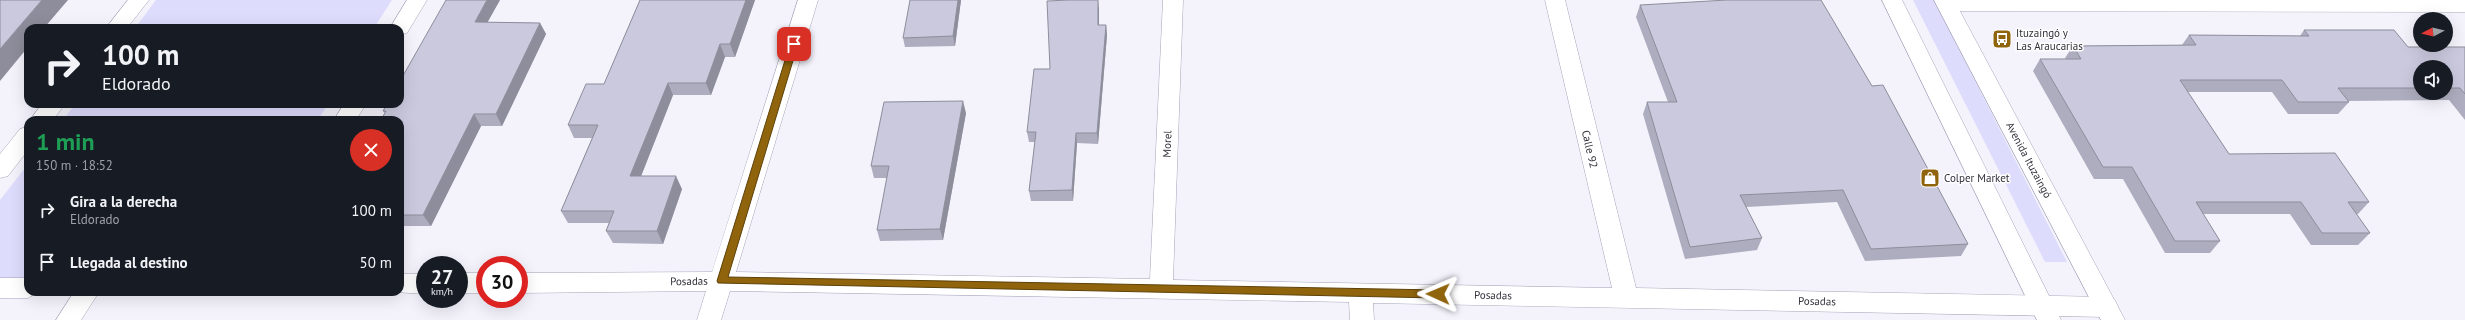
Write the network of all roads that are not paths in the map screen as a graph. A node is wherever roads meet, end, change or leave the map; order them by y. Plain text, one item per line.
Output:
1 (139, 0) edge
2 (417, 0) edge
3 (808, 0) edge
4 (1173, 0) edge
5 (1555, 0) edge
6 (1892, 0) edge
7 (1945, 2) edge
8 (2465, 5) edge
9 (119, 24) edge
10 (402, 24) edge
11 (51, 108) edge
12 (44, 116) edge
13 (24, 140) edge
14 (0, 170) edge
15 (722, 281) junction
16 (528, 283) edge
17 (404, 284) edge
18 (416, 284) edge
19 (0, 288) edge
20 (24, 288) edge
21 (1161, 289) junction
22 (1360, 292) junction
23 (84, 296) edge
24 (1626, 297) junction
25 (2046, 313) edge
26 (2110, 313) edge
27 (68, 320) edge
28 (709, 320) edge
29 (1362, 320) edge

1 - 9 street
2 - 10 street
3 - 15 street
4 - 21 street, Morel
5 - 24 street, Calle 92
6 - 25 street
7 - 8 street
7 - 26 street, Avenida Ituzaingó
11 - 12 street
13 - 14 street
15 - 16 street, Posadas
15 - 21 street, Posadas
15 - 28 street
17 - 18 street
19 - 20 street
21 - 22 street, Posadas
22 - 24 street, Posadas
22 - 29 street
23 - 27 street
24 - 25 street, Posadas
25 - 26 street, Posadas

